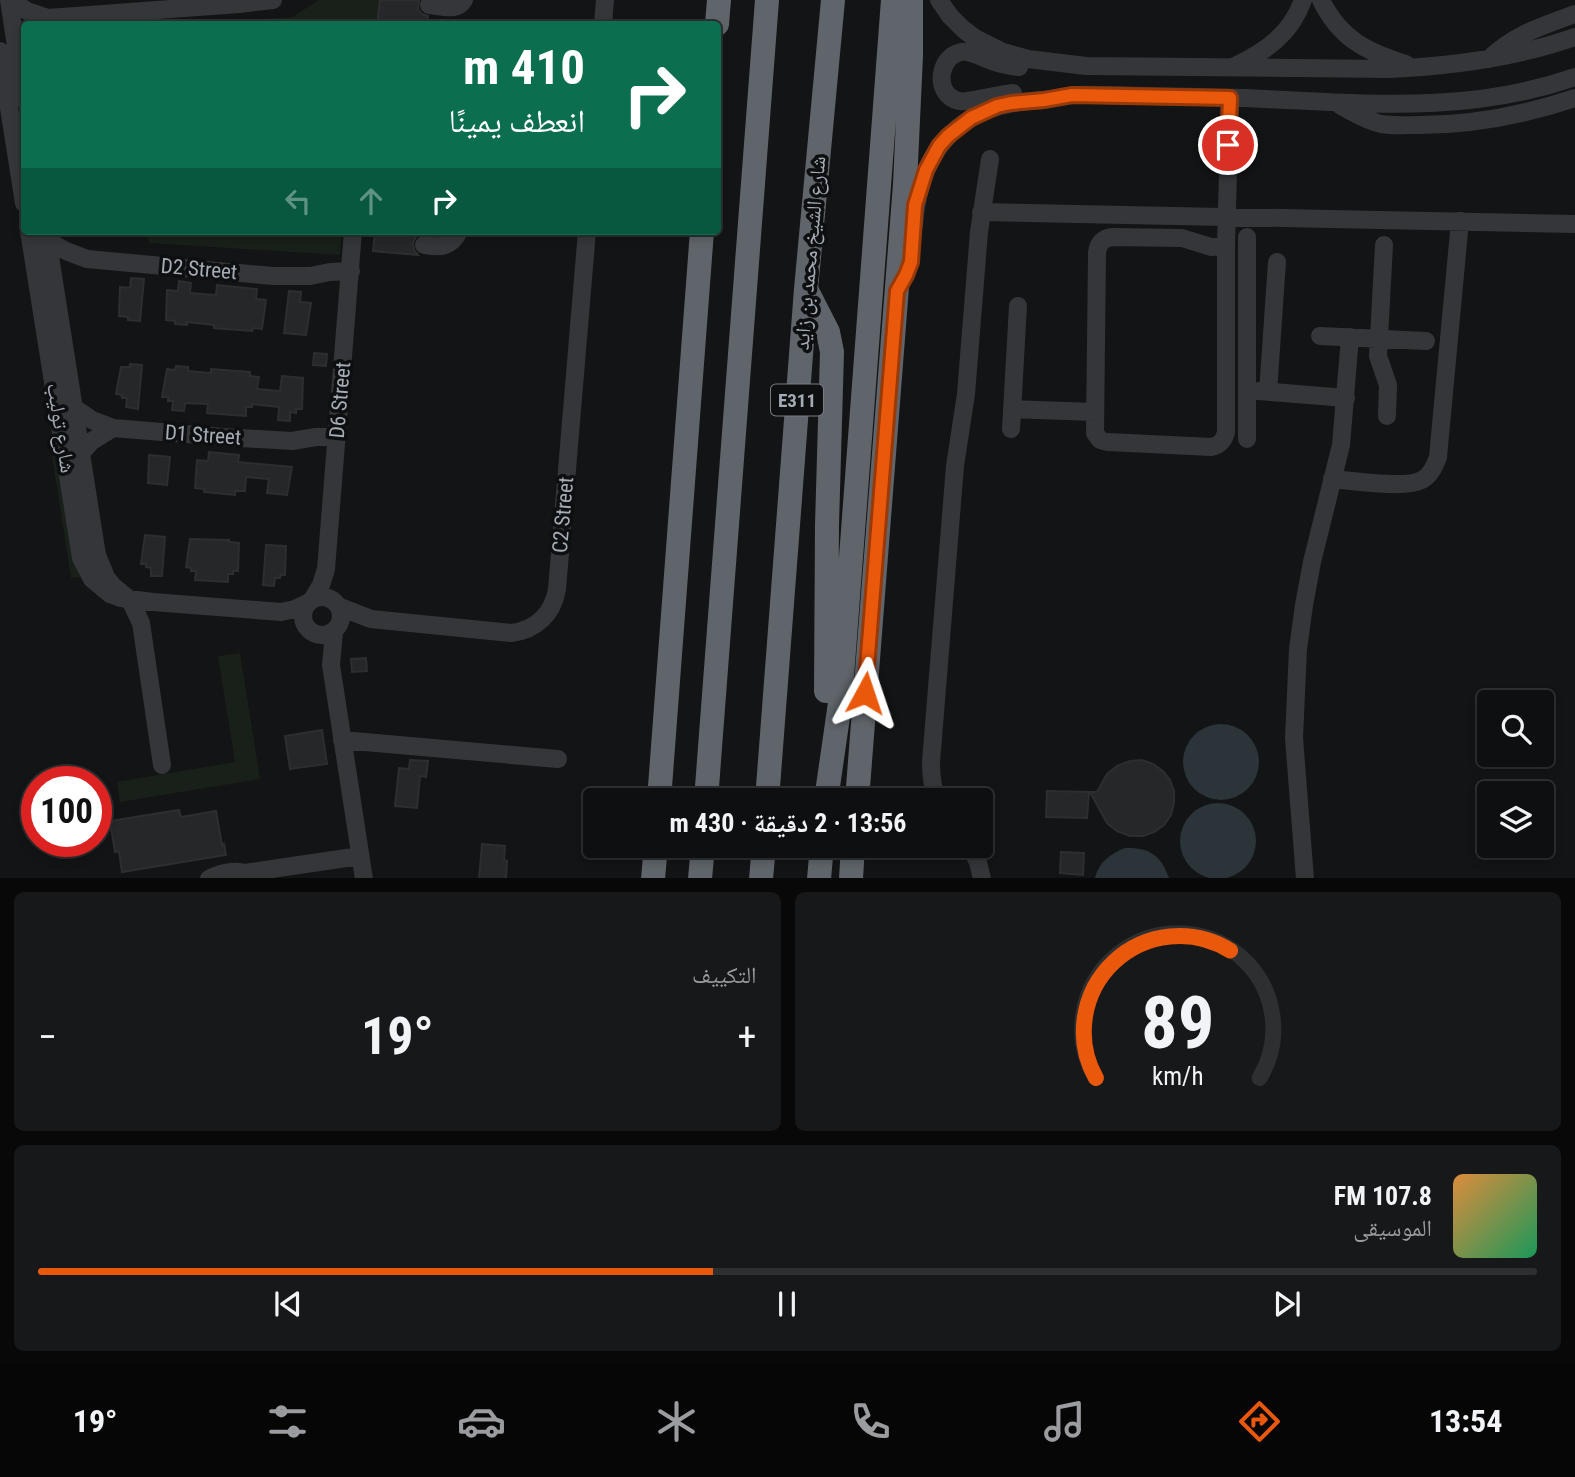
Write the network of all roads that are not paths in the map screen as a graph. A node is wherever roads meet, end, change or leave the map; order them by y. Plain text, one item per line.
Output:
1 (10, 0) edge
2 (273, 0) edge
3 (464, 0) edge
4 (605, 0) edge
5 (719, 0) edge
6 (767, 0) edge
7 (833, 0) edge
8 (893, 0) edge
9 (911, 0) edge
10 (939, 0) edge
11 (1303, 0) edge
12 (1321, 0) edge
13 (429, 5) dead end
14 (1575, 14) edge
15 (42, 21) edge
16 (603, 21) edge
17 (717, 21) edge
18 (1575, 37) edge
19 (13, 43) edge
20 (1489, 59) junction
21 (1077, 66) junction
22 (1233, 68) junction
23 (1416, 68) junction
24 (1575, 77) edge
25 (21, 84) edge
26 (1072, 95) junction
27 (1230, 98) junction
28 (1575, 98) edge
29 (1334, 103) junction
30 (21, 159) edge
31 (990, 159) dead end
32 (981, 212) junction
33 (1226, 217) junction
34 (1460, 221) junction
35 (1575, 224) edge
36 (30, 235) edge
37 (47, 235) edge
38 (353, 235) edge
39 (458, 235) edge
40 (587, 235) edge
41 (702, 235) edge
42 (1247, 237) dead end
43 (425, 245) dead end
44 (1384, 245) dead end
45 (1226, 246) junction
46 (87, 259) junction
47 (1277, 262) dead end
48 (350, 278) junction
49 (54, 283) junction
50 (806, 289) junction
51 (897, 291) junction
52 (1018, 306) dead end
53 (1320, 336) dead end
54 (1350, 337) junction
55 (1379, 339) junction
56 (1426, 341) dead end
57 (1247, 390) junction
58 (1268, 392) junction
59 (1346, 398) junction
60 (74, 407) junction
61 (1012, 409) junction
62 (1094, 412) junction
63 (1387, 416) dead end
64 (113, 428) junction
65 (1011, 429) dead end
66 (1247, 439) dead end
67 (337, 443) junction
68 (81, 453) junction
69 (1332, 479) junction
70 (326, 569) junction
71 (130, 600) junction
72 (310, 602) junction
73 (153, 603) junction
74 (338, 605) junction
75 (281, 612) junction
76 (371, 619) junction
77 (141, 622) junction
78 (310, 630) junction
79 (335, 630) junction
80 (331, 665) junction
81 (342, 740) junction
82 (558, 759) dead end
83 (162, 765) dead end
84 (660, 788) edge
85 (707, 788) edge
86 (768, 788) edge
87 (826, 788) edge
88 (827, 788) edge
89 (858, 788) edge
90 (933, 788) edge
91 (360, 856) junction
92 (655, 858) edge
93 (702, 858) edge
94 (763, 858) edge
95 (821, 858) edge
96 (852, 858) edge
97 (976, 858) edge
98 (240, 876) edge
99 (209, 878) edge
100 (364, 878) edge
101 (653, 878) edge
102 (700, 878) edge
103 (761, 878) edge
104 (819, 878) edge
105 (851, 878) edge
106 (982, 878) edge
107 (1306, 878) edge

1 - 15 street
1 - 19 street
2 - 15 street
3 - 13 street
4 - 16 street
5 - 17 highway
6 - 85 highway
7 - 50 highway, شارع الشيخ محمد بن زايد / E311
8 - 88 highway
9 - 51 highway
10 - 21 street
11 - 22 street
12 - 23 street
14 - 20 street
18 - 20 street
19 - 25 street
19 - 30 street
20 - 23 street
21 - 22 street
21 - 26 street
22 - 23 street
24 - 29 street
26 - 27 street
26 - 51 street
27 - 29 street
27 - 33 street
28 - 29 street
31 - 32 street
32 - 33 street
32 - 90 street
33 - 34 street
33 - 45 street
34 - 35 street
34 - 69 street
36 - 71 street, شارع توليب
37 - 46 street, D2 Street
37 - 49 street, شارع توليب
38 - 48 street, D6 Street
39 - 43 street
40 - 76 street, C2 Street
41 - 84 highway
42 - 57 street
44 - 55 street
45 - 62 street
45 - 62 street
46 - 48 street, D2 Street
46 - 49 street
47 - 58 street
48 - 67 street, D6 Street
49 - 60 street, شارع توليب
50 - 86 highway, شارع الشيخ محمد بن زايد / E311
50 - 87 highway
51 - 89 highway
52 - 61 street
53 - 54 street
54 - 55 street
54 - 59 street
55 - 56 street
55 - 63 street
57 - 58 street
57 - 66 street
58 - 59 street
59 - 69 street
60 - 64 street, D1 Street
60 - 68 street, شارع توليب
61 - 62 street
61 - 65 street
64 - 67 street, D1 Street
64 - 68 street
67 - 70 street, D6 Street
68 - 71 street, شارع توليب
69 - 107 street
70 - 72 street, D6 Street
70 - 74 street, D6 Street
71 - 73 street, شارع توليب
71 - 77 street
72 - 74 street
72 - 75 street, شارع توليب
72 - 78 street
73 - 75 street, شارع توليب
73 - 77 street
74 - 76 street, C2 Street
74 - 79 street
75 - 78 street, شارع توليب
76 - 79 street, C2 Street
77 - 83 street
78 - 79 street
78 - 80 street
79 - 80 street
80 - 81 street
81 - 82 street
81 - 91 street
91 - 98 street
91 - 100 street
92 - 101 highway
93 - 102 highway
94 - 103 highway
95 - 104 highway
96 - 105 highway
97 - 106 street
98 - 99 street

